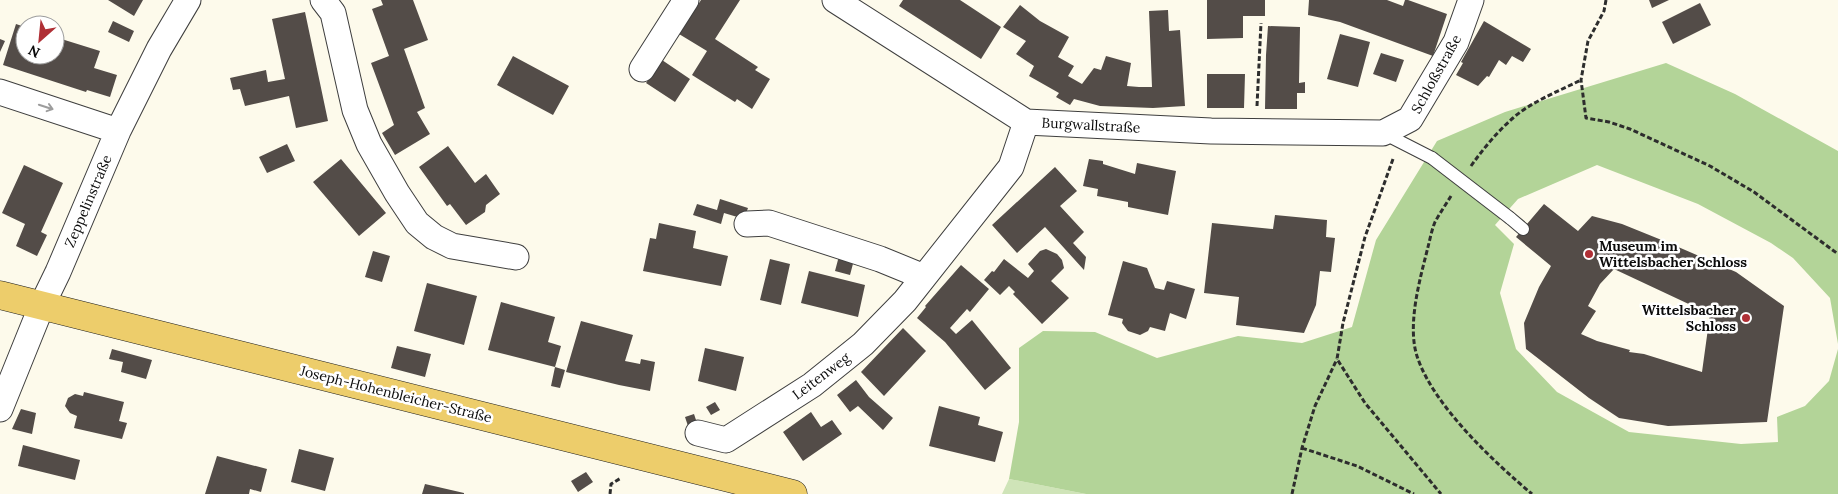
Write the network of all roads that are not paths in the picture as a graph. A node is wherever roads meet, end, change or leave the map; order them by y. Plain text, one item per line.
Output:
1 (188, 0) edge
2 (323, 0) edge
3 (686, 0) edge
4 (835, 0) edge
5 (1471, 0) edge
6 (642, 69) dead end
7 (0, 92) edge
8 (1026, 122) junction
9 (118, 131) junction
10 (1392, 136) junction
11 (747, 224) dead end
12 (1524, 229) dead end
13 (516, 257) dead end
14 (924, 276) junction
15 (0, 295) edge
16 (42, 305) junction
17 (0, 409) edge
18 (698, 433) dead end
19 (793, 494) edge

1 - 9 street, Zeppelinstraße
2 - 13 street
3 - 6 street
4 - 8 street, Burgwallstraße
5 - 10 street, Schloßstraße
7 -> 9 street
8 - 10 street, Burgwallstraße
8 - 14 street, Leitenweg
9 - 16 street, Zeppelinstraße
10 - 12 lane, bridge
11 - 14 street
14 - 18 street, Leitenweg
15 - 16 main road, Joseph-Hohenbleicher-Straße
16 - 17 street, Zeppelinstraße
16 - 19 main road, Joseph-Hohenbleicher-Straße

